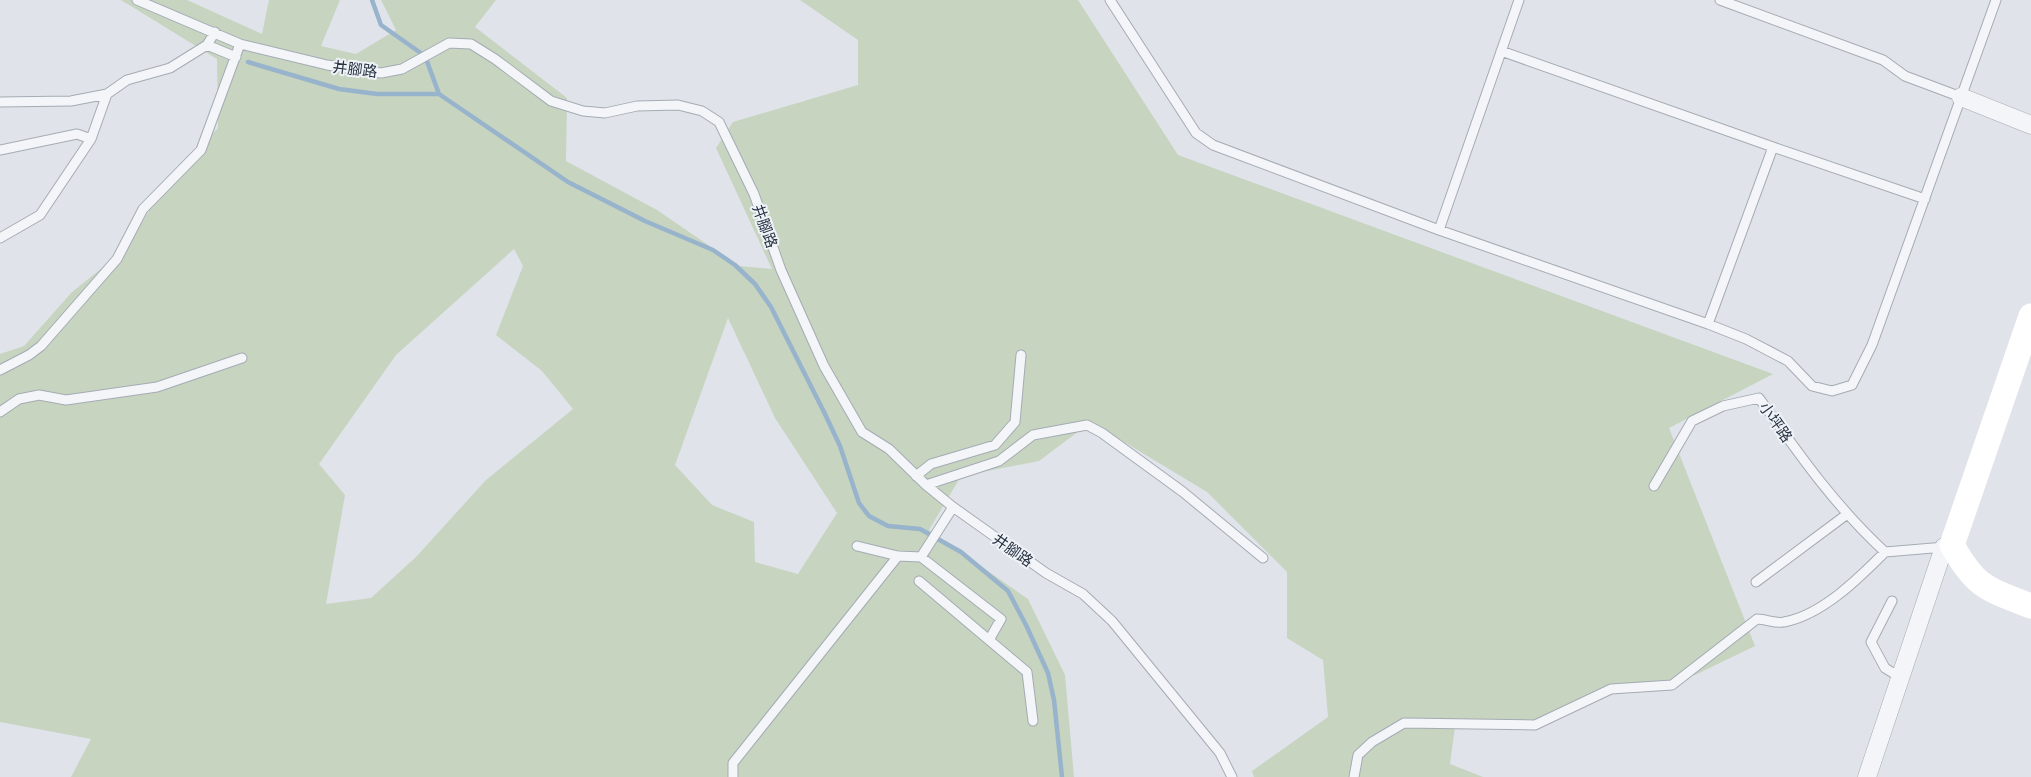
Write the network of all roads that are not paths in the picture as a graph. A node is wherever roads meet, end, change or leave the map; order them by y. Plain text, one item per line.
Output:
1 (137, 0) edge
2 (1110, 0) edge
3 (1519, 0) edge
4 (1720, 0) edge
5 (1996, 0) edge
6 (215, 32) junction
7 (240, 44) junction
8 (207, 45) junction
9 (1502, 51) junction
10 (236, 57) junction
11 (107, 94) junction
12 (1961, 97) junction
13 (0, 102) edge
14 (2031, 125) edge
15 (91, 138) junction
16 (1773, 147) junction
17 (0, 150) edge
18 (1924, 199) junction
19 (1439, 230) junction
20 (0, 238) edge
21 (2031, 316) edge
22 (1708, 324) junction
23 (1020, 355) dead end
24 (242, 358) dead end
25 (0, 370) edge
26 (0, 412) edge
27 (916, 476) junction
28 (926, 485) junction
29 (1654, 486) dead end
30 (953, 507) junction
31 (1846, 515) junction
32 (857, 546) dead end
33 (1948, 546) junction
34 (1885, 552) junction
35 (898, 556) junction
36 (921, 557) junction
37 (1263, 558) dead end
38 (919, 581) dead end
39 (1756, 582) dead end
40 (1892, 601) dead end
41 (2031, 606) edge
42 (988, 640) junction
43 (1901, 678) junction
44 (1033, 721) dead end
45 (733, 777) edge
46 (1232, 777) edge
47 (1354, 777) edge
48 (1867, 777) edge

1 - 6 lane, 井腳路
2 - 19 lane
3 - 9 lane
4 - 12 lane
5 - 12 lane
6 - 7 lane, 井腳路
6 - 8 lane
7 - 10 lane
7 - 27 lane, 井腳路
8 - 10 lane
8 - 11 lane
9 - 16 lane
9 - 19 lane
10 - 25 lane
11 - 13 lane
11 - 15 lane
12 - 14 street
12 - 18 lane
15 - 17 lane
15 - 20 lane
16 - 18 lane
16 - 22 lane
18 - 22 lane
19 - 22 lane
21 - 33 street
23 - 27 lane
24 - 26 lane
27 - 28 lane, 井腳路
28 - 30 lane, 井腳路
28 - 37 lane
29 - 31 lane, 小坪路
30 - 36 lane
30 - 46 lane, 井腳路
31 - 34 lane, 小坪路
31 - 39 lane
32 - 35 lane
33 - 34 lane
33 - 41 street
33 - 43 street
34 - 47 lane
35 - 36 lane
35 - 45 lane
36 - 42 lane
38 - 42 lane
40 - 43 lane
42 - 44 lane
43 - 48 street

